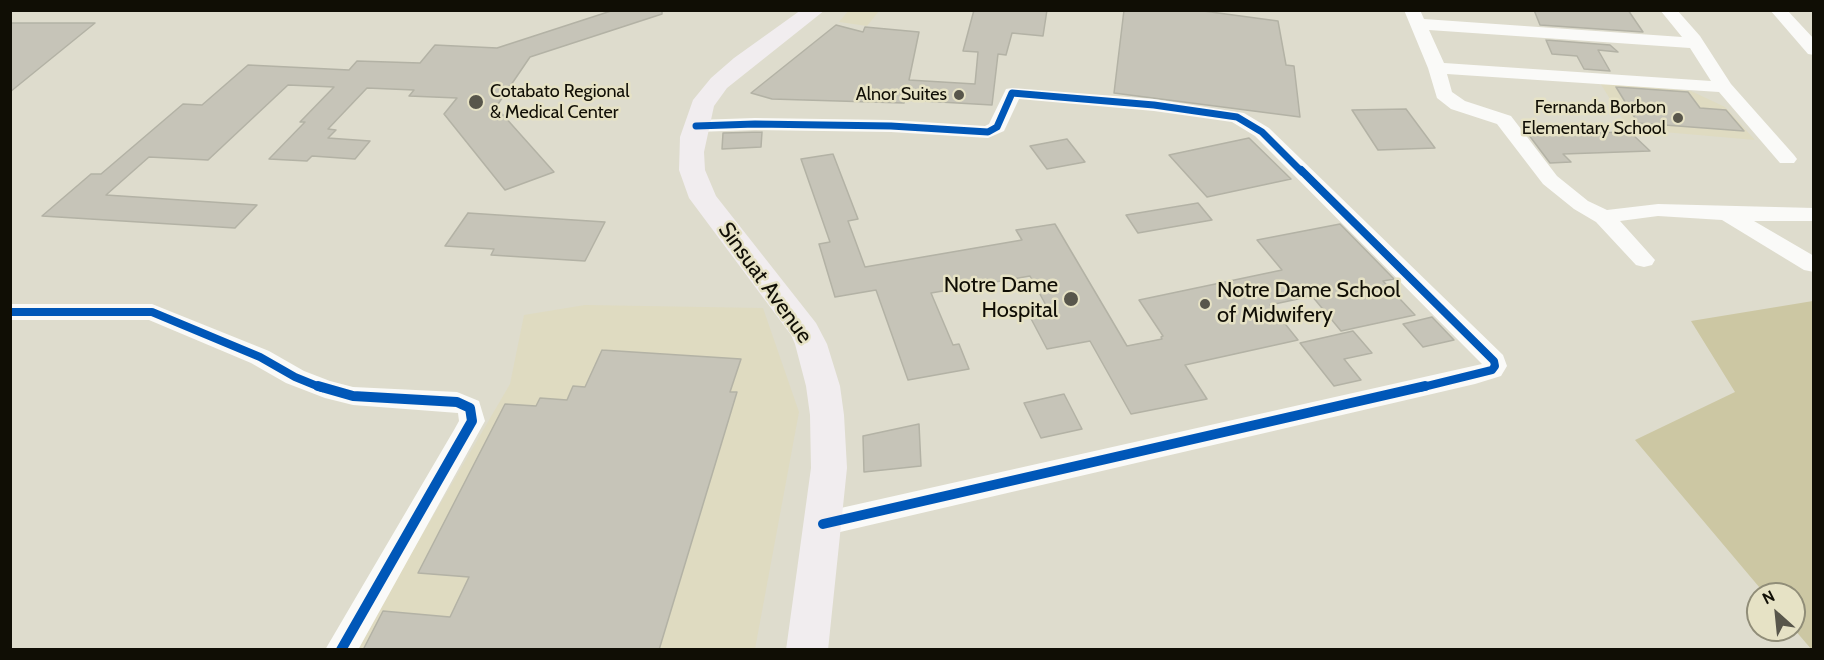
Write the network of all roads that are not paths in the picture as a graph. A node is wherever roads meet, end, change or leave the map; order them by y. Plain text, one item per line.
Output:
1 (815, 10) edge
2 (1668, 10) edge
3 (1778, 10) edge
4 (1415, 17) edge
5 (1696, 43) junction
6 (1814, 50) edge
7 (1437, 68) junction
8 (1724, 87) junction
9 (696, 126) junction
10 (1787, 159) dead end
11 (1727, 214) junction
12 (1814, 214) edge
13 (1604, 217) junction
14 (1644, 260) dead end
15 (1812, 265) edge
16 (10, 312) edge
17 (822, 524) junction
18 (341, 650) edge
19 (807, 650) edge

1 - 9 main road, Sinsuat Avenue
2 - 5 street
3 - 6 street
4 - 5 street
4 - 7 street
5 - 8 street
7 - 8 street
7 - 13 street
8 - 10 street
9 - 17 main road, Sinsuat Avenue
9 - 17 street
11 - 12 street
11 - 13 street
11 - 15 street
13 - 14 street
16 - 18 street
17 - 19 main road, Sinsuat Avenue

